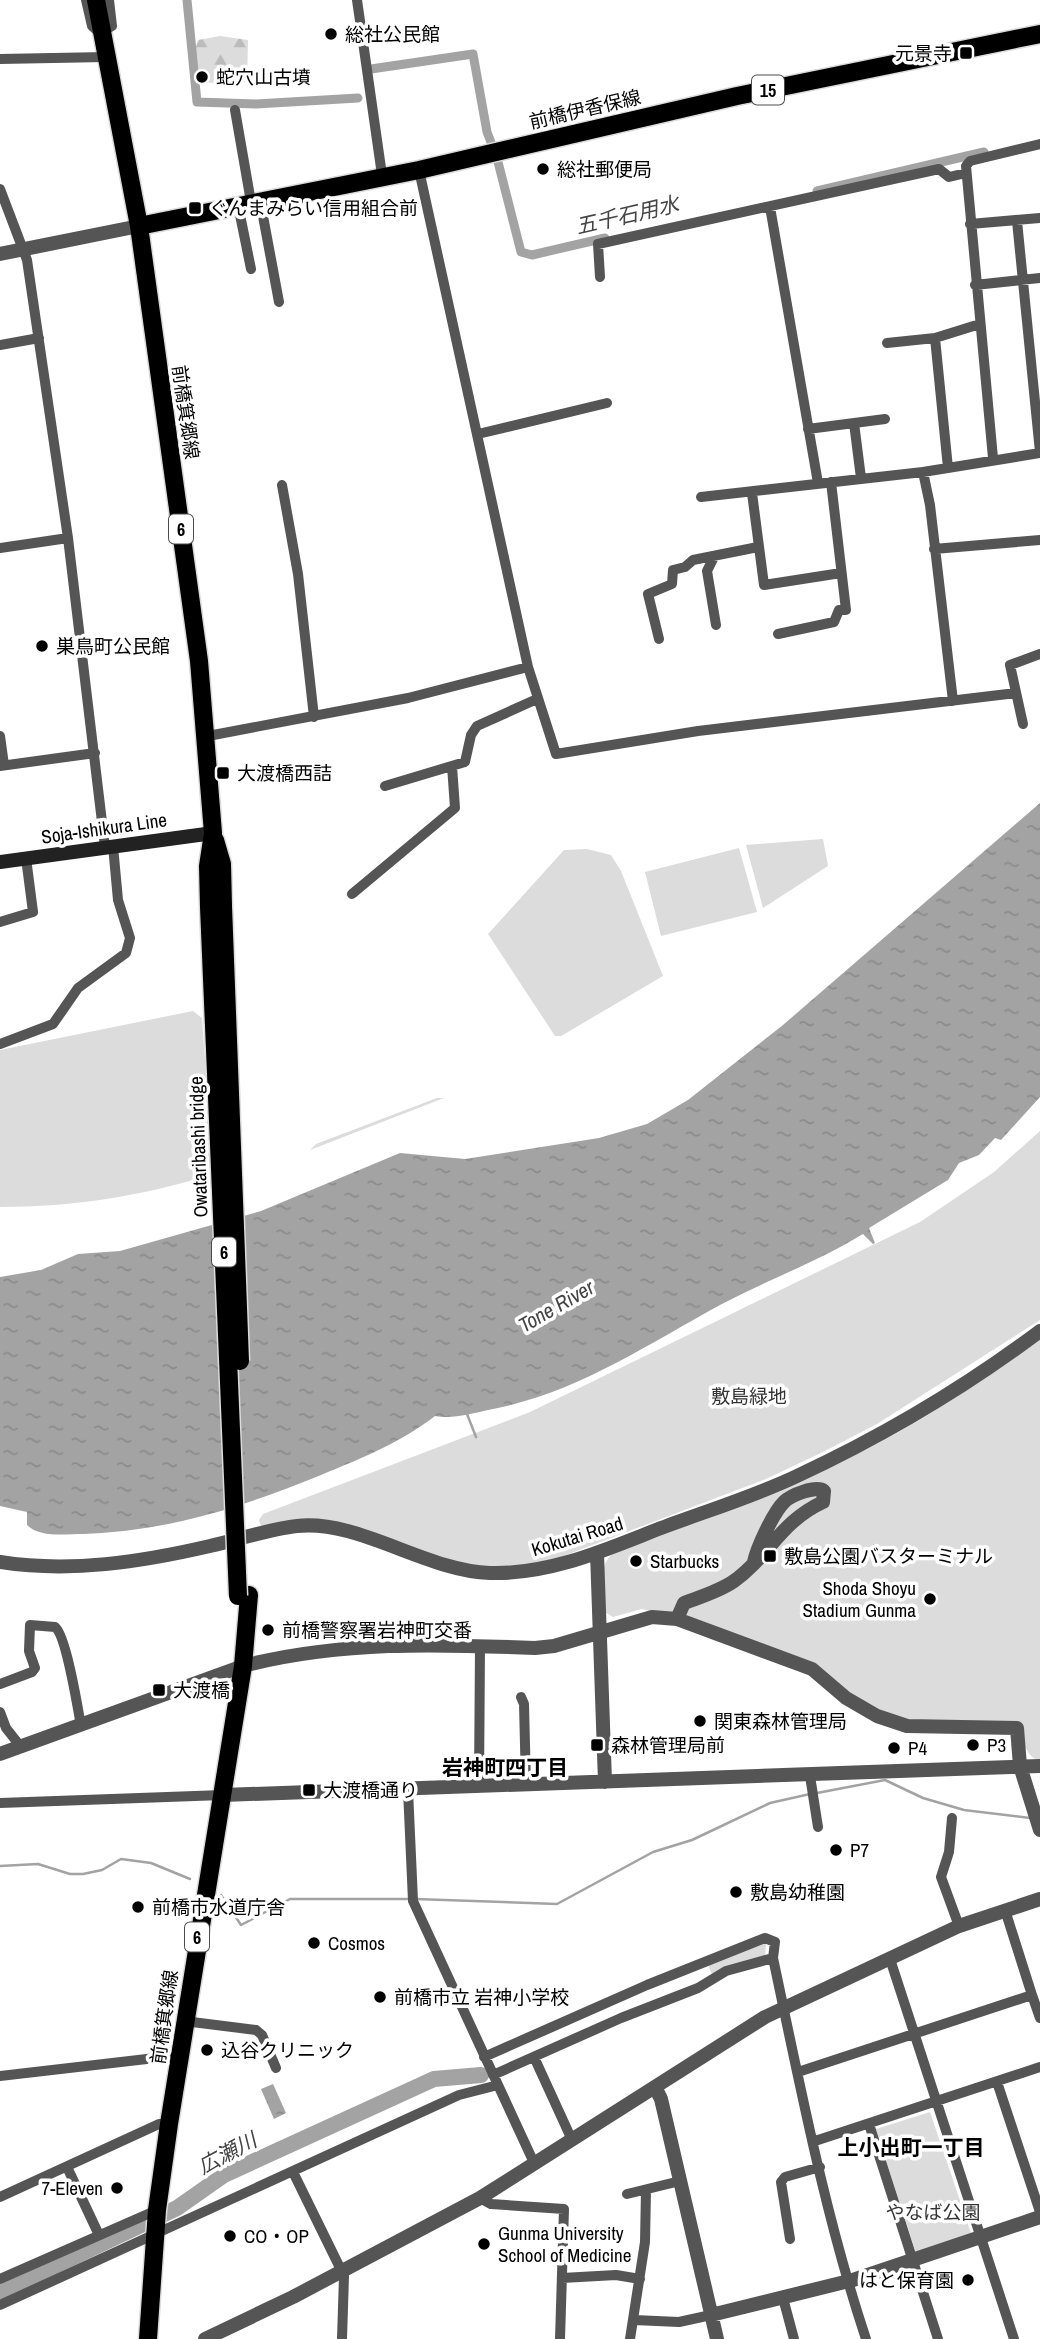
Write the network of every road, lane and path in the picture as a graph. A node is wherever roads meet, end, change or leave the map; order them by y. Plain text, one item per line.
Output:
1 (109, 0) edge
2 (357, 0) edge
3 (90, 3) edge
4 (103, 33) junction
5 (1040, 34) edge
6 (106, 57) junction
7 (0, 60) edge
8 (234, 110) dead end
9 (1040, 144) edge
10 (419, 170) junction
11 (966, 173) junction
12 (382, 175) junction
13 (0, 189) edge
14 (249, 202) junction
15 (770, 207) junction
16 (1040, 218) edge
17 (1017, 220) junction
18 (970, 224) junction
19 (139, 226) junction
20 (24, 249) junction
21 (0, 254) edge
22 (251, 269) dead end
23 (600, 277) dead end
24 (1040, 278) edge
25 (1024, 279) junction
26 (975, 285) junction
27 (279, 302) dead end
28 (980, 324) junction
29 (39, 338) junction
30 (935, 338) junction
31 (887, 343) dead end
32 (0, 345) edge
33 (607, 403) dead end
34 (885, 419) dead end
35 (854, 423) junction
36 (808, 429) junction
37 (478, 434) junction
38 (1040, 452) edge
39 (993, 458) junction
40 (948, 468) junction
41 (923, 472) junction
42 (861, 478) junction
43 (831, 482) junction
44 (818, 484) junction
45 (282, 485) dead end
46 (752, 493) junction
47 (701, 497) dead end
48 (68, 538) junction
49 (1040, 540) edge
50 (758, 547) junction
51 (0, 548) edge
52 (934, 549) junction
53 (714, 557) junction
54 (841, 573) junction
55 (716, 625) dead end
56 (778, 634) dead end
57 (659, 639) dead end
58 (1040, 654) edge
59 (528, 667) junction
60 (1016, 693) junction
61 (537, 699) junction
62 (953, 701) junction
63 (314, 717) junction
64 (1023, 724) dead end
65 (0, 736) edge
66 (208, 736) junction
67 (95, 753) junction
68 (2, 766) edge
69 (452, 766) junction
70 (385, 786) dead end
71 (213, 833) junction
72 (109, 846) junction
73 (26, 858) junction
74 (0, 862) edge
75 (352, 894) dead end
76 (216, 907) joint
77 (0, 922) edge
78 (0, 1044) edge
79 (1040, 1331) edge
80 (597, 1553) junction
81 (0, 1562) edge
82 (754, 1562) junction
83 (244, 1595) joint
84 (677, 1619) junction
85 (600, 1631) junction
86 (480, 1646) junction
87 (243, 1665) junction
88 (0, 1684) edge
89 (521, 1697) dead end
90 (0, 1712) edge
91 (81, 1726) junction
92 (21, 1747) junction
93 (0, 1754) edge
94 (1020, 1766) junction
95 (1040, 1766) edge
96 (810, 1776) junction
97 (605, 1782) junction
98 (526, 1785) junction
99 (479, 1786) junction
100 (408, 1790) junction
101 (223, 1796) junction
102 (0, 1803) edge
103 (952, 1818) dead end
104 (818, 1827) dead end
105 (1040, 1830) edge
106 (1040, 1899) edge
107 (1005, 1910) junction
108 (959, 1926) junction
109 (773, 1958) junction
110 (890, 1959) junction
111 (1032, 1994) junction
112 (784, 2009) junction
113 (1040, 2018) edge
114 (184, 2021) junction
115 (914, 2034) junction
116 (484, 2057) junction
117 (534, 2057) junction
118 (179, 2059) junction
119 (1040, 2067) edge
120 (276, 2068) dead end
121 (799, 2072) junction
122 (0, 2076) edge
123 (495, 2080) junction
124 (997, 2082) junction
125 (655, 2087) junction
126 (936, 2102) junction
127 (169, 2124) junction
128 (869, 2124) junction
129 (572, 2140) junction
130 (815, 2141) junction
131 (535, 2165) junction
132 (67, 2166) junction
133 (820, 2167) junction
134 (293, 2172) junction
135 (680, 2181) junction
136 (646, 2190) junction
137 (627, 2194) dead end
138 (0, 2197) edge
139 (480, 2198) junction
140 (157, 2210) junction
141 (1040, 2215) edge
142 (156, 2233) junction
143 (99, 2235) junction
144 (979, 2238) junction
145 (790, 2239) dead end
146 (912, 2261) junction
147 (342, 2271) junction
148 (562, 2278) junction
149 (0, 2279) edge
150 (640, 2279) junction
151 (847, 2282) junction
152 (783, 2298) junction
153 (0, 2305) edge
154 (711, 2315) junction
155 (634, 2320) junction
156 (148, 2339) edge
157 (205, 2339) edge
158 (342, 2339) edge
159 (560, 2339) edge
160 (630, 2339) edge
161 (717, 2339) edge
162 (794, 2339) edge
163 (866, 2339) edge
164 (938, 2339) edge
165 (1014, 2339) edge

1 - 4 street
2 - 12 street
3 - 4 main road, 前橋箕郷線 / 6
4 - 6 main road, 前橋箕郷線 / 6
5 - 10 main road, 前橋伊香保線 / 15
6 - 7 street
6 - 19 main road, 前橋箕郷線 / 6
8 - 14 street
9 - 11 street
10 - 12 main road, 前橋伊香保線 / 15
10 - 37 street
11 - 15 street
11 - 18 street
12 - 14 main road, 前橋伊香保線 / 15
13 - 20 street
14 - 19 main road, 前橋伊香保線 / 15
14 - 22 street
14 - 27 street
15 - 23 street
15 - 36 street
16 - 17 street
17 - 18 street
17 - 25 street
18 - 26 street
19 - 20 street
19 - 66 main road, 前橋箕郷線 / 6
20 - 21 street
20 - 29 street
24 - 25 street
25 - 26 street
25 - 38 street
26 - 28 street
28 - 30 street
28 - 39 street
29 - 32 street
29 - 48 street
30 - 31 street
30 - 40 street
33 - 37 street
34 - 35 street
35 - 36 street
35 - 42 street
36 - 44 street
37 - 59 street
38 - 39 street
39 - 40 street
40 - 41 street
41 - 42 street
41 - 52 street
42 - 43 street
43 - 44 street
43 - 54 street
44 - 46 street
45 - 63 street
46 - 47 street
46 - 50 street
48 - 51 street
48 - 67 street
49 - 52 street
50 - 53 street
50 - 54 street
52 - 62 street
53 - 55 street
53 - 57 street
54 - 56 street
58 - 60 street
59 - 61 street
59 - 63 street
60 - 62 street
60 - 64 street
61 - 62 street
61 - 69 street
63 - 66 street
65 - 68 street
66 - 71 main road, 前橋箕郷線 / 6
67 - 68 street
67 - 72 street
69 - 70 street
69 - 75 street
71 - 72 main road, Soja-Ishikura Line
71 - 76 main road, 前橋箕郷線 / 6
72 - 73 main road, Soja-Ishikura Line
72 - 78 street
73 - 74 main road, Soja-Ishikura Line
73 - 77 street
76 - 83 main road, Owataribashi bridge / 6, bridge
79 - 80 street, Kokutai Road
80 - 81 street, Kokutai Road
80 - 85 street
82 - 82 street
82 - 84 street
83 - 87 main road, 前橋箕郷線 / 6
84 - 85 street
84 - 94 street
85 - 86 street
85 - 97 street
86 - 87 street
86 - 99 street
87 - 91 street
87 - 101 main road, 前橋箕郷線 / 6
88 - 91 street
89 - 98 street
90 - 92 street
91 - 92 street
92 - 93 street
94 - 95 street
94 - 96 street
94 - 105 street
96 - 97 street
96 - 104 street
97 - 98 street
98 - 99 street
99 - 100 street
100 - 101 street
100 - 116 street
101 - 102 street
101 - 114 main road, 前橋箕郷線 / 6
103 - 108 street
106 - 107 street
107 - 108 street
107 - 111 street
108 - 110 street
109 - 112 street
109 - 116 street
109 - 117 street
110 - 112 street
110 - 115 street
111 - 113 street
111 - 115 street
112 - 121 street
112 - 125 street
114 - 118 main road, 前橋箕郷線 / 6
114 - 120 street
115 - 121 street
115 - 126 street
116 - 123 street
117 - 123 street
117 - 129 street
118 - 122 street
118 - 127 main road, 前橋箕郷線 / 6
119 - 124 street
121 - 130 street
123 - 131 street
123 - 134 street
124 - 126 street
124 - 141 street
125 - 129 street
125 - 135 street
126 - 128 street
126 - 144 street
127 - 132 street
127 - 140 main road, 前橋箕郷線 / 6
128 - 130 street
128 - 146 street
129 - 131 street
130 - 133 street
131 - 139 street
132 - 138 street
132 - 143 street
133 - 145 street
133 - 151 street
134 - 142 street
134 - 147 street
135 - 136 street
135 - 154 street
136 - 137 street
136 - 150 street
139 - 147 street
139 - 148 street
140 - 142 main road, 6
140 - 143 street
141 - 144 street
142 - 153 street
142 - 156 main road, 6
143 - 149 street
144 - 146 street
144 - 165 street
146 - 151 street
146 - 164 street
147 - 157 street
147 - 158 street
148 - 150 street
148 - 159 street
150 - 155 street
151 - 152 street
151 - 163 street
152 - 154 street
152 - 162 street
154 - 155 street
154 - 161 street
155 - 160 street

